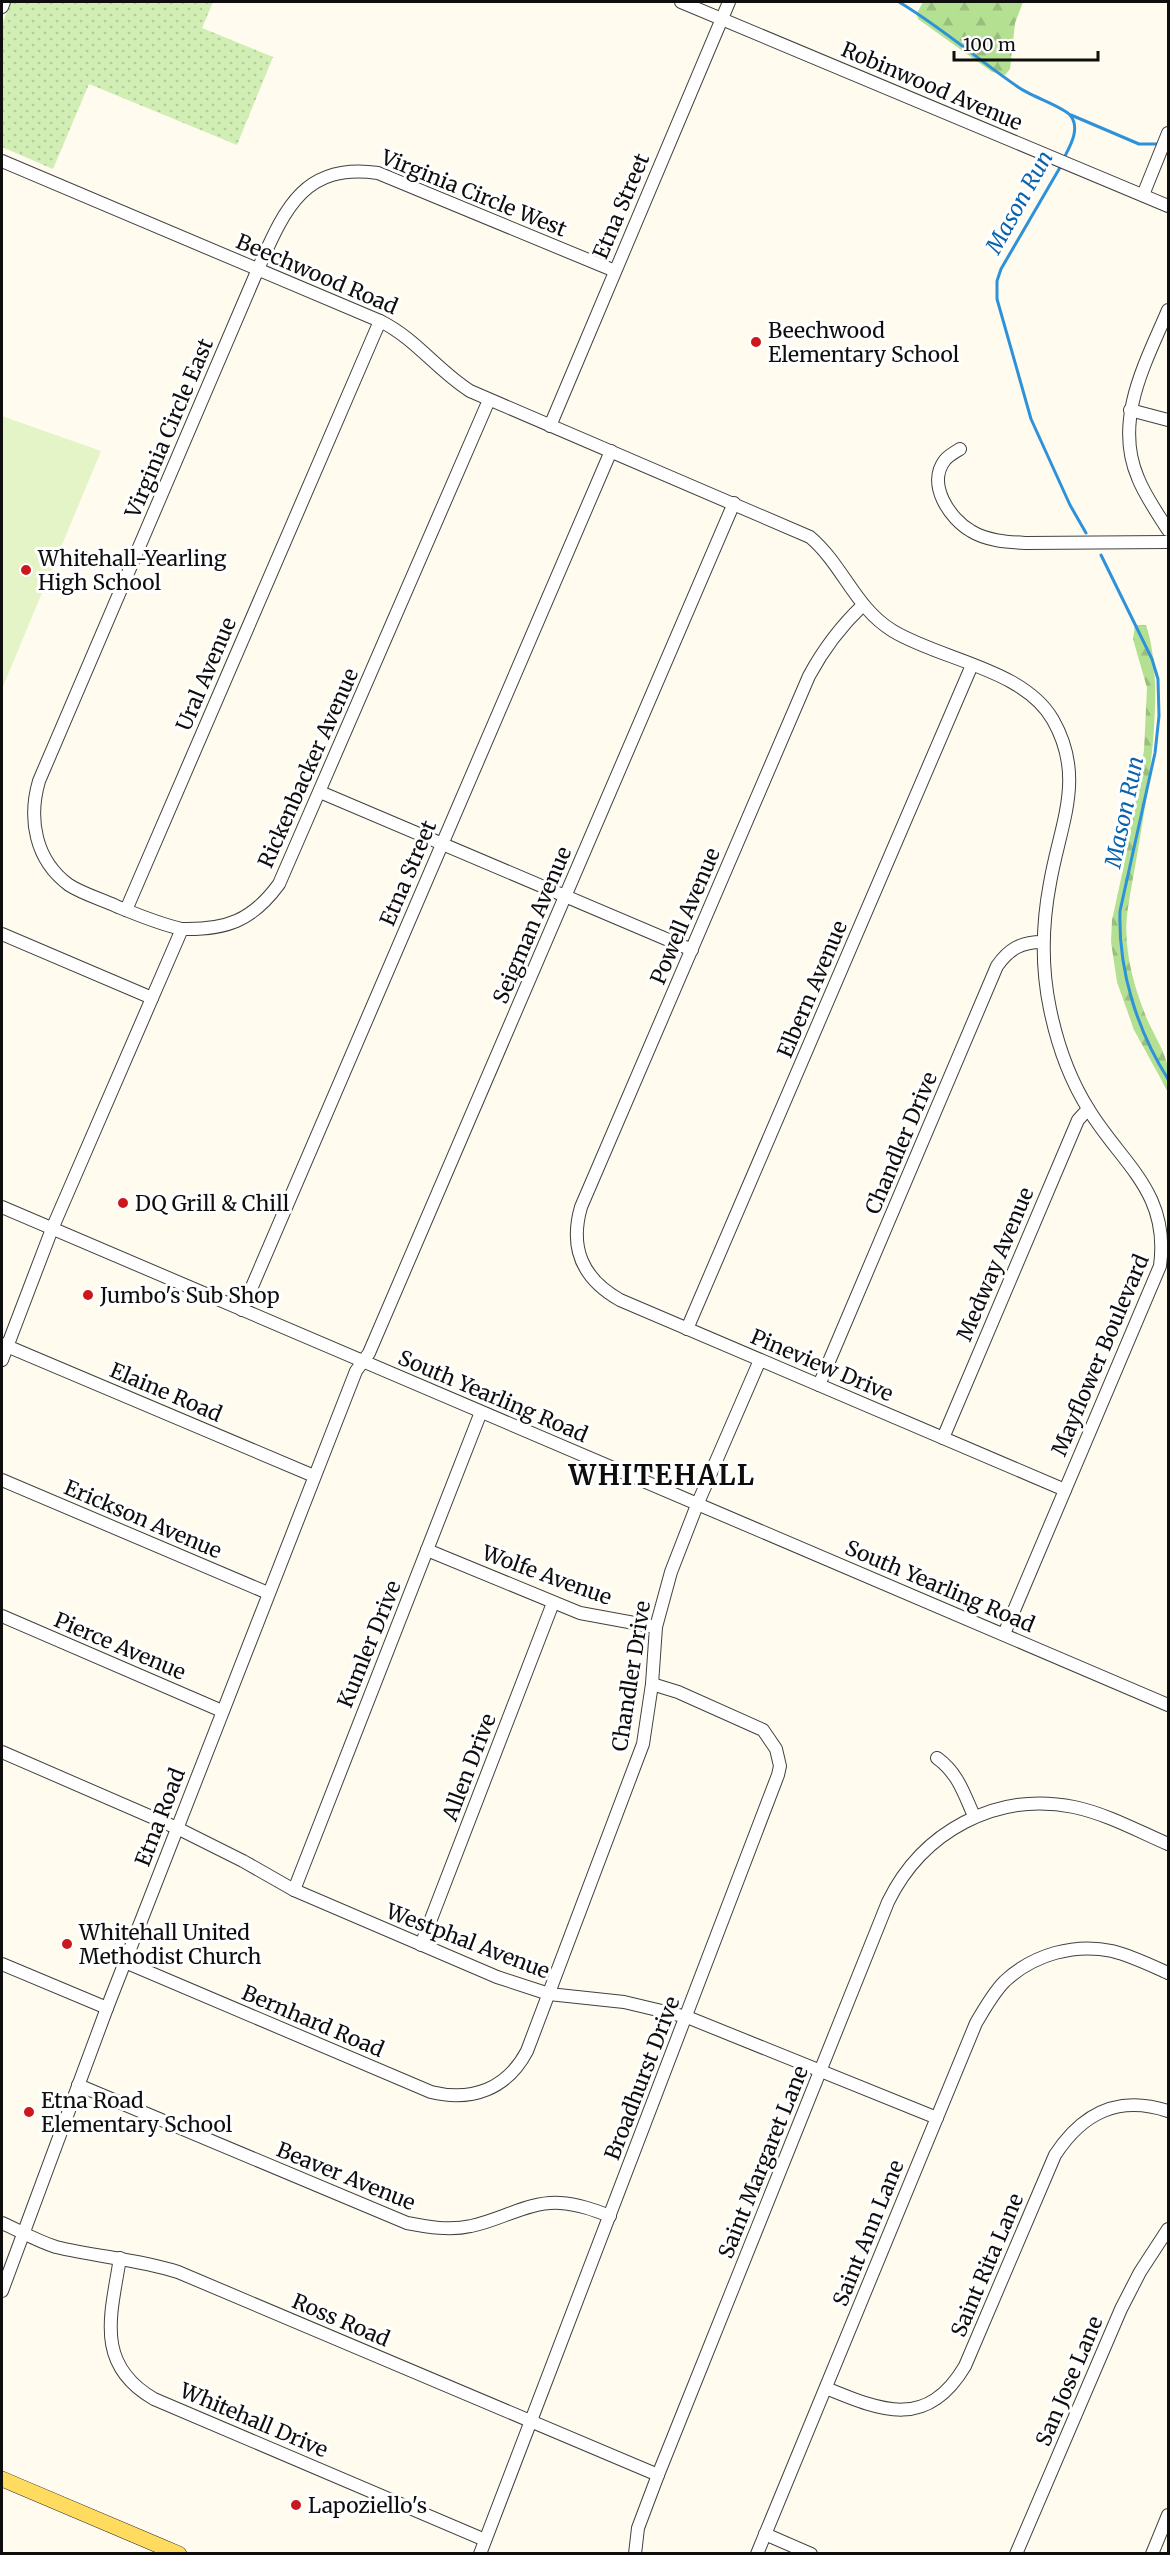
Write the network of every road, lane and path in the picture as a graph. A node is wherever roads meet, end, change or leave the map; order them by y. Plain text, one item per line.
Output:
1 (4, 2) edge
2 (681, 2) edge
3 (729, 2) edge
4 (2, 8) edge
5 (722, 19) junction
6 (1168, 133) edge
7 (2, 161) edge
8 (1143, 195) junction
9 (1168, 206) edge
10 (258, 269) junction
11 (615, 271) junction
12 (1168, 310) edge
13 (380, 321) junction
14 (489, 400) junction
15 (1130, 410) junction
16 (1168, 420) edge
17 (550, 426) junction
18 (960, 449) dead end
19 (611, 451) junction
20 (734, 503) junction
21 (1168, 530) edge
22 (1168, 542) edge
23 (863, 606) junction
24 (972, 665) junction
25 (320, 792) junction
26 (442, 844) junction
27 (565, 897) junction
28 (126, 910) junction
29 (182, 929) junction
30 (2, 934) edge
31 (1042, 942) junction
32 (692, 950) junction
33 (152, 998) junction
34 (1088, 1109) junction
35 (2, 1207) edge
36 (52, 1229) junction
37 (580, 1257) joint
38 (242, 1310) junction
39 (687, 1329) junction
40 (4, 1345) edge
41 (2, 1360) edge
42 (760, 1360) junction
43 (363, 1362) junction
44 (819, 1385) junction
45 (481, 1412) junction
46 (943, 1438) junction
47 (314, 1476) junction
48 (2, 1480) edge
49 (1065, 1490) junction
50 (697, 1504) junction
51 (427, 1550) junction
52 (268, 1593) junction
53 (553, 1603) junction
54 (2, 1616) edge
55 (656, 1628) junction
56 (1004, 1634) junction
57 (652, 1684) junction
58 (1168, 1705) edge
59 (222, 1711) junction
60 (2, 1752) edge
61 (937, 1758) dead end
62 (974, 1816) junction
63 (177, 1828) junction
64 (1168, 1844) edge
65 (294, 1890) junction
66 (421, 1946) junction
67 (125, 1962) junction
68 (2, 1964) edge
69 (1168, 1973) edge
70 (549, 1994) junction
71 (107, 2008) junction
72 (687, 2017) junction
73 (820, 2070) junction
74 (78, 2085) junction
75 (490, 2090) joint
76 (1168, 2111) edge
77 (937, 2118) junction
78 (609, 2216) junction
79 (2, 2223) edge
80 (1168, 2229) edge
81 (23, 2233) junction
82 (120, 2258) junction
83 (2, 2291) edge
84 (826, 2388) junction
85 (531, 2422) junction
86 (658, 2475) junction
87 (2, 2479) edge
88 (1168, 2515) edge
89 (765, 2534) junction
90 (485, 2540) junction
91 (179, 2553) edge
92 (480, 2553) edge
93 (635, 2553) edge
94 (757, 2553) edge
95 (811, 2553) edge
96 (1016, 2553) edge
97 (1152, 2553) edge

1 - 4 street
2 - 5 street, Robinwood Avenue
3 - 5 street, Etna Street
5 - 8 street, Robinwood Avenue
5 - 11 street, Etna Street
6 - 8 street
7 - 10 street, Beechwood Road
8 - 9 street, Robinwood Avenue
10 - 11 street, Virginia Circle West
10 - 13 street, Beechwood Road
10 - 28 street, Virginia Circle East
11 - 17 street, Etna Street
12 - 15 street
13 - 14 street, Beechwood Road
13 - 28 street, Ural Avenue
14 - 17 street, Beechwood Road
14 - 25 street, Rickenbacker Avenue
15 - 16 street
15 - 21 street
17 - 19 street, Beechwood Road
18 - 22 street
19 - 20 street, Beechwood Road
19 - 26 street, Etna Street
20 - 23 street, Mayflower Boulevard
20 - 27 street, Seigman Avenue
23 - 24 street, Mayflower Boulevard
23 - 32 street, Powell Avenue
24 - 31 street, Mayflower Boulevard
24 - 39 street, Elbern Avenue
25 - 26 street
25 - 29 street, Rickenbacker Avenue
26 - 27 street
26 - 38 street, Etna Street
27 - 32 street
27 - 43 street, Seigman Avenue
28 - 29 street, Virginia Circle East
29 - 33 street
30 - 33 street
31 - 34 street, Mayflower Boulevard
31 - 44 street, Chandler Drive
32 - 37 street, Powell Avenue
33 - 36 street
34 - 46 street, Medway Avenue
34 - 49 street, Mayflower Boulevard
35 - 36 street, South Yearling Road
36 - 38 street, South Yearling Road
36 - 40 street
37 - 39 street, Pineview Drive
38 - 43 street, South Yearling Road
39 - 42 street, Pineview Drive
40 - 41 street
40 - 47 street, Elaine Road
42 - 44 street, Pineview Drive
42 - 50 street, Chandler Drive
43 - 45 street, South Yearling Road
43 - 47 street, Etna Road
44 - 46 street, Pineview Drive
45 - 50 street, South Yearling Road
45 - 51 street, Kumler Drive
46 - 49 street, Pineview Drive
47 - 52 street, Etna Road
48 - 52 street, Erickson Avenue
49 - 56 street, Mayflower Boulevard
50 - 55 street, Chandler Drive
50 - 56 street, South Yearling Road
51 - 53 street, Wolfe Avenue
51 - 65 street, Kumler Drive
52 - 59 street, Etna Road
53 - 55 street, Wolfe Avenue
53 - 66 street, Allen Drive
54 - 59 street, Pierce Avenue
55 - 57 street, Chandler Drive
56 - 58 street, South Yearling Road
57 - 70 street, Chandler Drive
57 - 72 street, Broadhurst Drive
59 - 63 street, Etna Road
60 - 63 street, Westphal Avenue
61 - 62 street
62 - 64 street, Saint Margaret Lane
62 - 73 street, Saint Margaret Lane
63 - 65 street, Westphal Avenue
63 - 67 street, Etna Road
65 - 66 street, Westphal Avenue
66 - 70 street, Westphal Avenue
67 - 71 street, Etna Road
67 - 75 street, Bernhard Road
68 - 71 street
69 - 77 street, Saint Ann Lane
70 - 72 street, Westphal Avenue
70 - 75 street, Chandler Drive
71 - 74 street, Etna Road
72 - 73 street, Westphal Avenue
72 - 78 street, Broadhurst Drive
73 - 77 street, Westphal Avenue
73 - 86 street, Saint Margaret Lane
74 - 78 street, Beaver Avenue
74 - 81 street, Etna Road
76 - 84 street, Saint Rita Lane
77 - 84 street, Saint Ann Lane
78 - 85 street, Broadhurst Drive
79 - 81 street, Ross Road
80 - 96 street, San Jose Lane
81 - 82 street, Ross Road
81 - 83 street, Etna Road
82 - 85 street, Ross Road
82 - 90 street, Whitehall Drive
84 - 89 street, Saint Ann Lane
85 - 86 street, Ross Road
85 - 90 street, Broadhurst Drive
86 - 93 street, Saint Margaret Lane
87 - 91 main road
88 - 97 street
89 - 94 street, Saint Ann Lane
89 - 95 street
90 - 92 street, Broadhurst Drive

